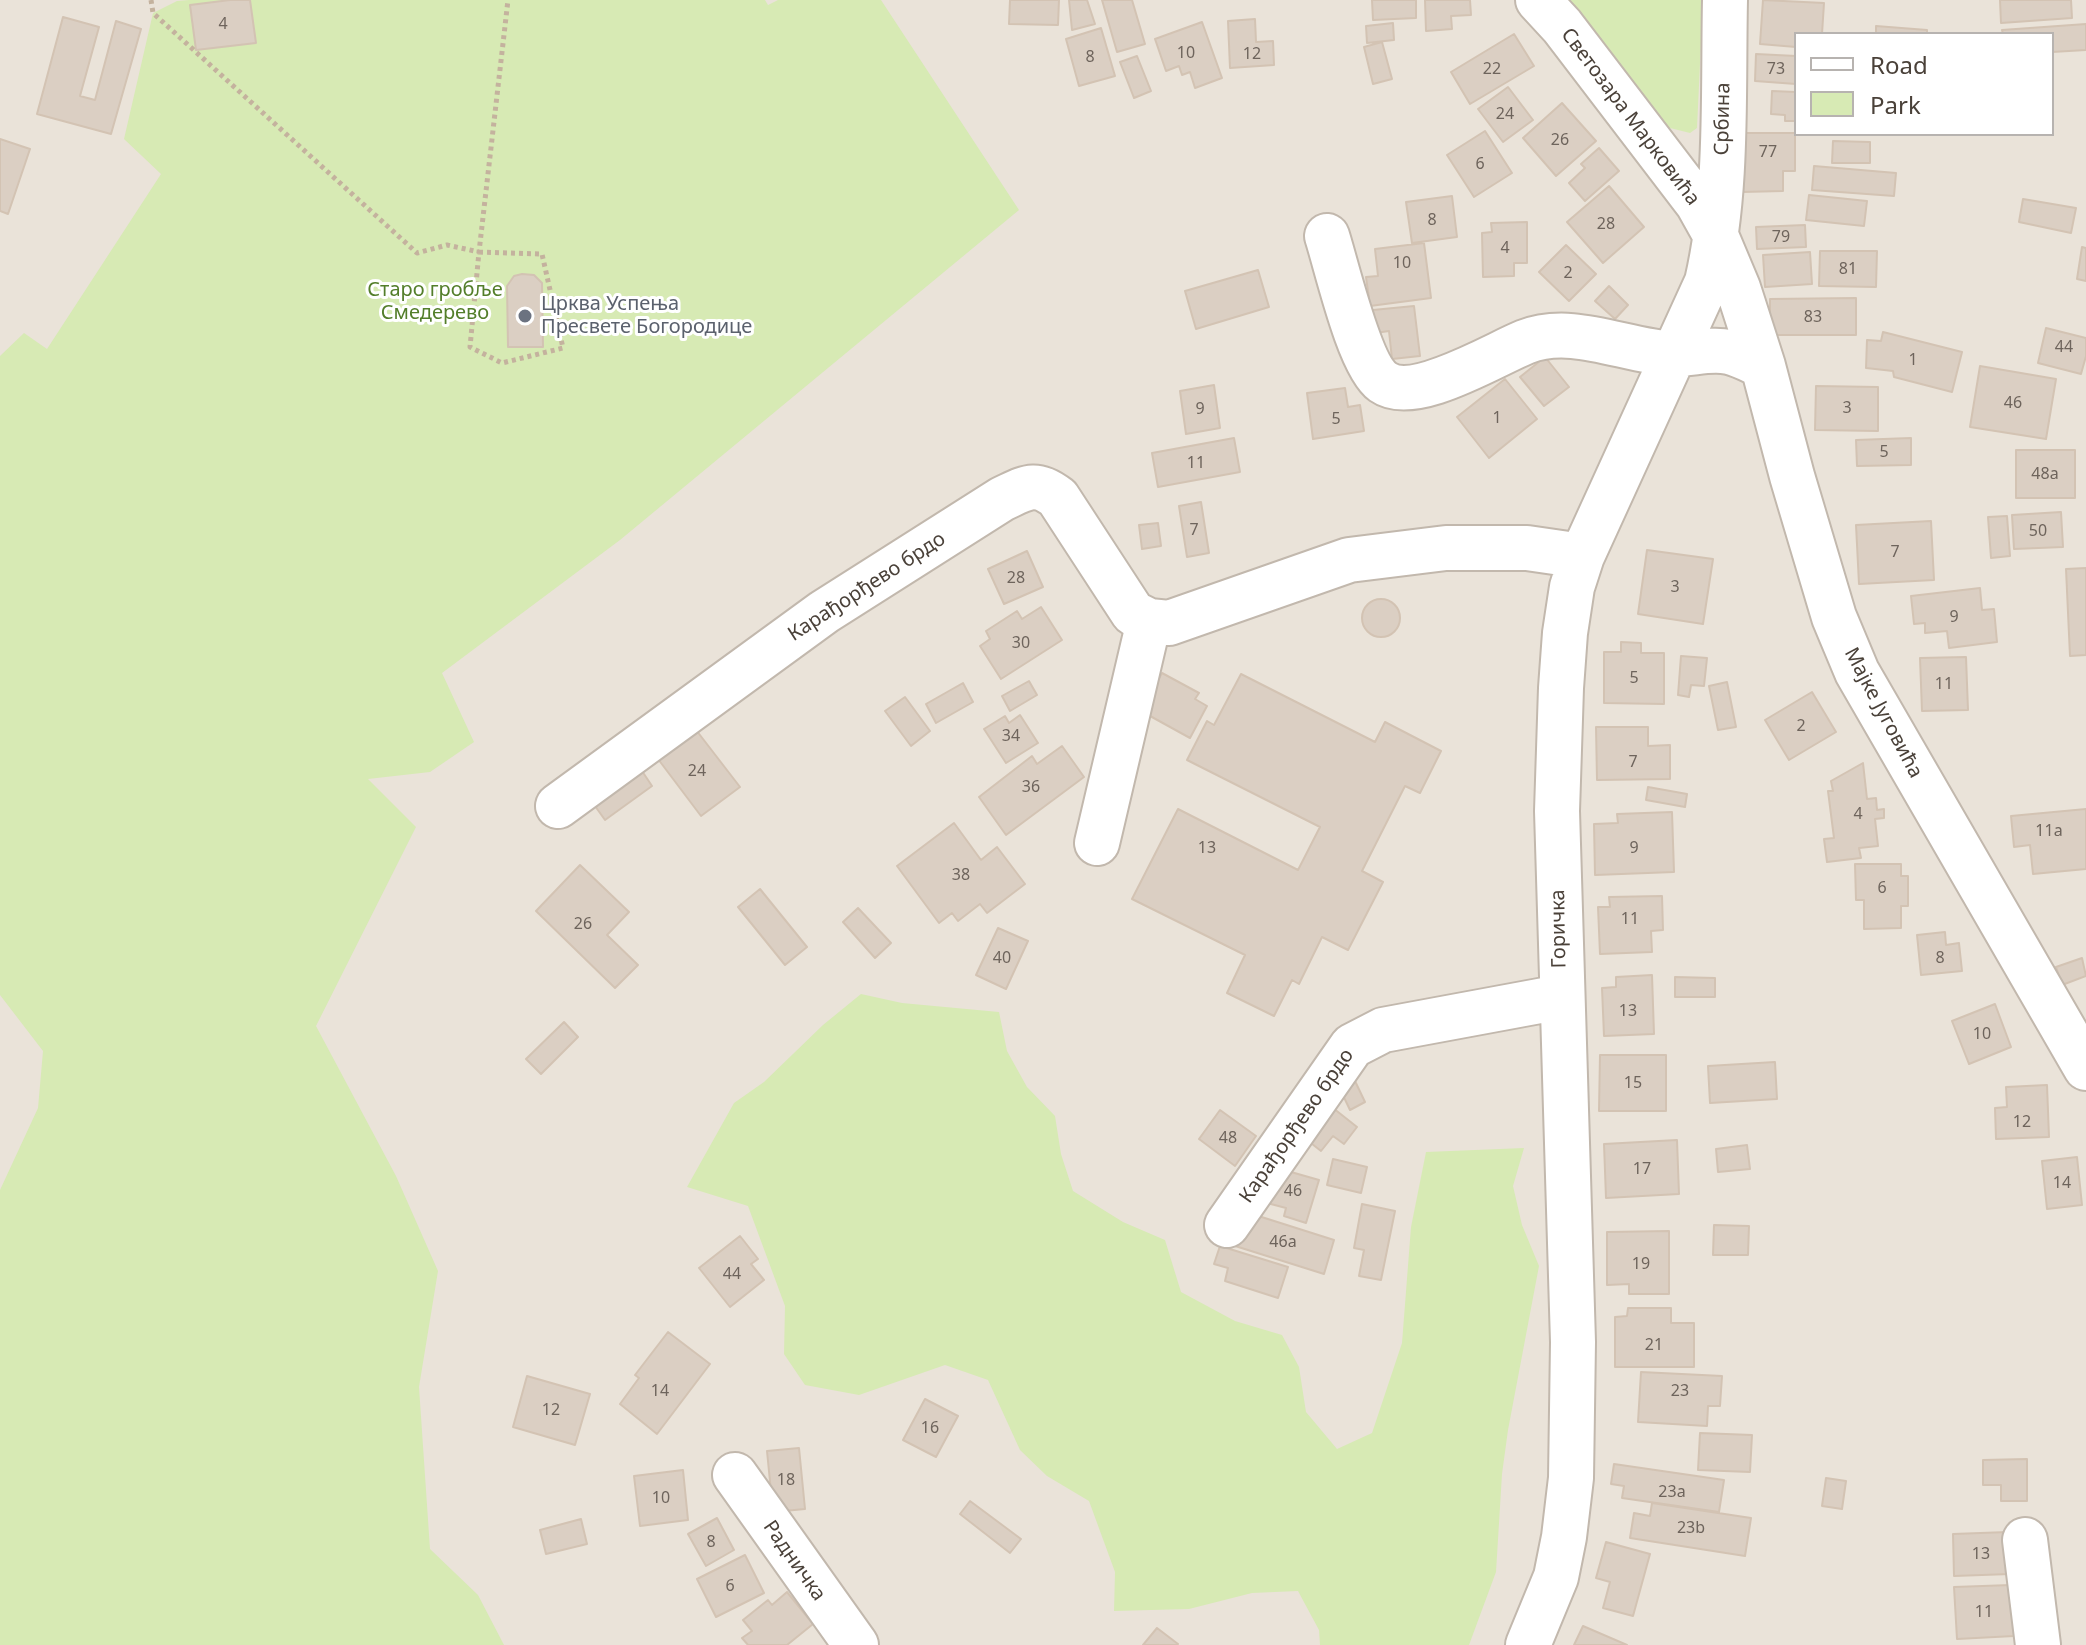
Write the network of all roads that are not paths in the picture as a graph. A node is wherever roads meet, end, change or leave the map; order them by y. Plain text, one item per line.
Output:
1 (1538, 0) edge
2 (1725, 0) edge
3 (1723, 131) junction
4 (1645, 137) junction
5 (1327, 236) dead end
6 (1717, 238) junction
7 (1675, 354) junction
8 (1763, 366) junction
9 (1582, 556) junction
10 (1149, 621) junction
11 (558, 806) dead end
12 (1097, 843) dead end
13 (1561, 997) junction
14 (2086, 1068) edge
15 (1227, 1225) dead end
16 (735, 1475) dead end
17 (2025, 1540) dead end
18 (856, 1645) edge
19 (1528, 1645) edge
20 (2038, 1645) edge

1 - 4 street, Светозара Марковића
2 - 3 street, Србина
3 - 4 street
3 - 6 street, Србина
4 - 6 street, Светозара Марковића
5 - 7 street
6 - 7 street, Горичка
6 - 8 street, Мајке Југовића
7 - 8 street
7 - 9 street, Горичка
8 - 14 street, Мајке Југовића
9 - 10 street
9 - 13 street, Горичка
10 - 11 street, Карађорђево брдо
10 - 12 street
13 - 15 street, Карађорђево брдо
13 - 19 street, Горичка
16 - 18 street, Радничка
17 - 20 street

